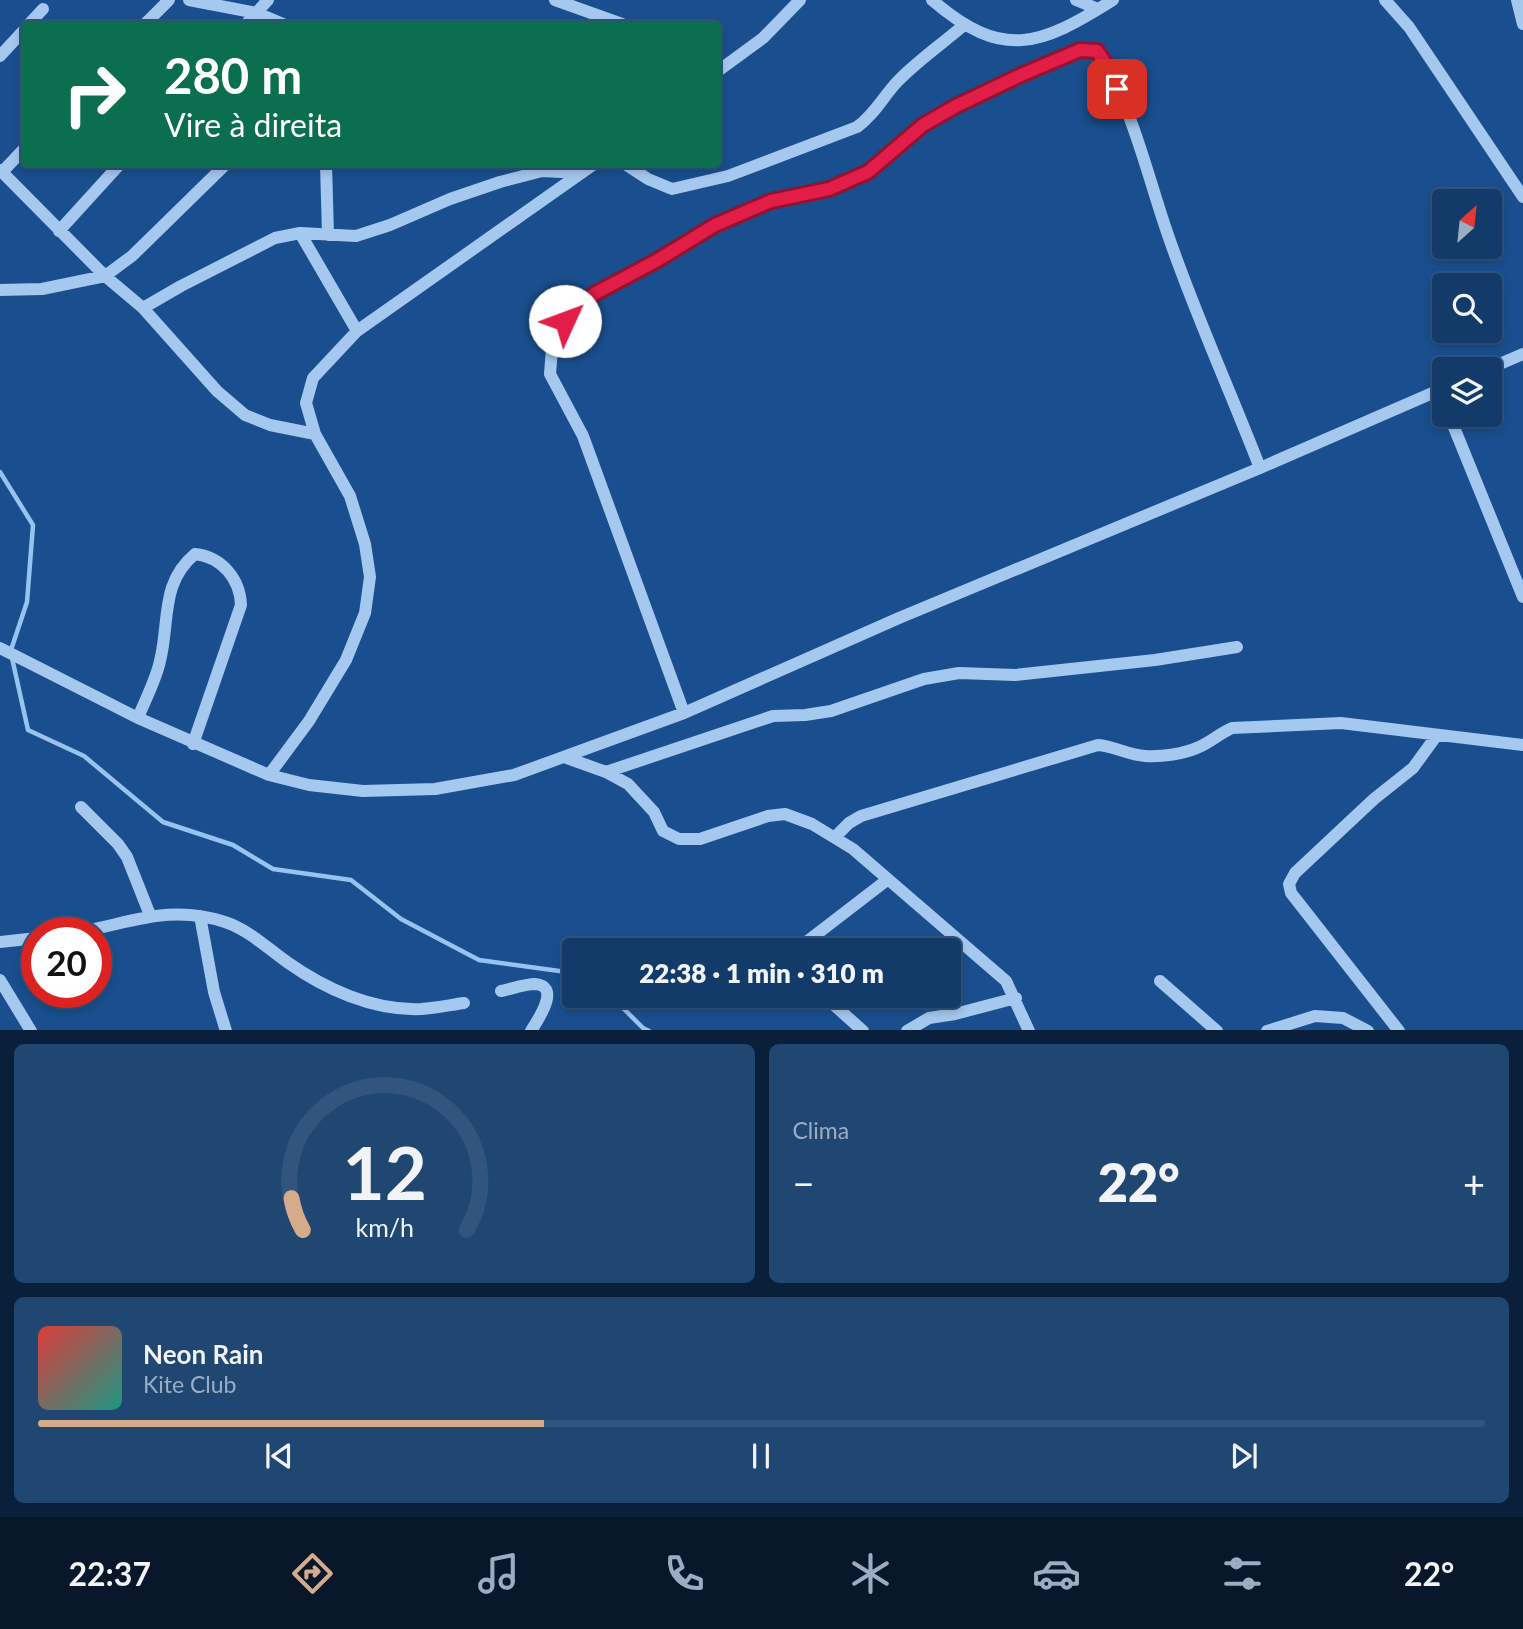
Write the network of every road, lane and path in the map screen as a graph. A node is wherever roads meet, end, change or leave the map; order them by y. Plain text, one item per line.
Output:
1 (169, 0) edge
2 (189, 0) edge
3 (268, 0) edge
4 (555, 0) edge
5 (800, 0) edge
6 (932, 0) edge
7 (1076, 0) edge
8 (1113, 0) edge
9 (1385, 0) edge
10 (1517, 0) edge
11 (43, 9) dead end
12 (1098, 9) junction
13 (257, 13) junction
14 (32, 21) edge
15 (148, 21) edge
16 (249, 21) edge
17 (276, 21) edge
18 (614, 21) edge
19 (1523, 24) edge
20 (964, 25) junction
21 (21, 33) edge
22 (0, 56) edge
23 (721, 69) edge
24 (21, 152) edge
25 (116, 168) edge
26 (222, 168) edge
27 (326, 168) edge
28 (588, 168) edge
29 (631, 168) edge
30 (1, 171) edge
31 (581, 173) junction
32 (1523, 197) edge
33 (59, 231) junction
34 (300, 233) junction
35 (328, 235) junction
36 (104, 276) junction
37 (0, 290) edge
38 (143, 308) junction
39 (357, 331) junction
40 (1523, 354) edge
41 (1502, 363) edge
42 (1432, 397) edge
43 (1454, 427) edge
44 (315, 434) junction
45 (1261, 468) junction
46 (1523, 597) edge
47 (1237, 647) dead end
48 (0, 648) edge
49 (684, 713) junction
50 (138, 718) junction
51 (1437, 735) junction
52 (192, 744) junction
53 (1523, 745) edge
54 (567, 758) junction
55 (606, 772) junction
56 (269, 775) junction
57 (81, 807) dead end
58 (835, 837) junction
59 (887, 880) junction
60 (150, 915) junction
61 (200, 916) junction
62 (112, 924) edge
63 (812, 938) edge
64 (21, 940) edge
65 (0, 942) edge
66 (0, 980) edge
67 (1160, 981) dead end
68 (501, 991) dead end
69 (1016, 998) junction
70 (464, 1003) dead end
71 (837, 1008) edge
72 (30, 1030) edge
73 (226, 1030) edge
74 (532, 1030) edge
75 (862, 1030) edge
76 (909, 1030) edge
77 (1030, 1030) edge
78 (1216, 1030) edge
79 (1270, 1030) edge
80 (1366, 1030) edge
81 (1398, 1030) edge

1 - 15 street
2 - 13 street
3 - 13 street
4 - 18 street
5 - 23 street
6 - 20 street
7 - 12 street
8 - 12 street
9 - 32 street
10 - 19 street
11 - 14 street
12 - 20 street
13 - 16 street
13 - 17 street
20 - 29 street
21 - 22 street
24 - 30 street
25 - 33 street
26 - 36 street
27 - 35 street
28 - 31 street
30 - 33 street
31 - 35 street
31 - 39 street
33 - 36 street
34 - 35 street
34 - 38 street
34 - 39 street
36 - 37 street
36 - 38 street
38 - 44 street
39 - 44 street
40 - 41 street
42 - 45 street
43 - 46 street
44 - 56 street
45 - 49 street
45 - 49 street
47 - 55 street
48 - 50 street
49 - 54 street
50 - 52 street
50 - 52 street
51 - 53 street
51 - 58 street
51 - 81 street
52 - 56 street
54 - 55 street
54 - 56 street
55 - 58 street
57 - 60 street
58 - 59 street
59 - 63 street
59 - 69 street
60 - 61 street
60 - 62 street
61 - 70 street
61 - 73 street
64 - 65 street
66 - 72 street
67 - 78 street
68 - 74 street
69 - 76 street
69 - 77 street
71 - 75 street
79 - 80 street

